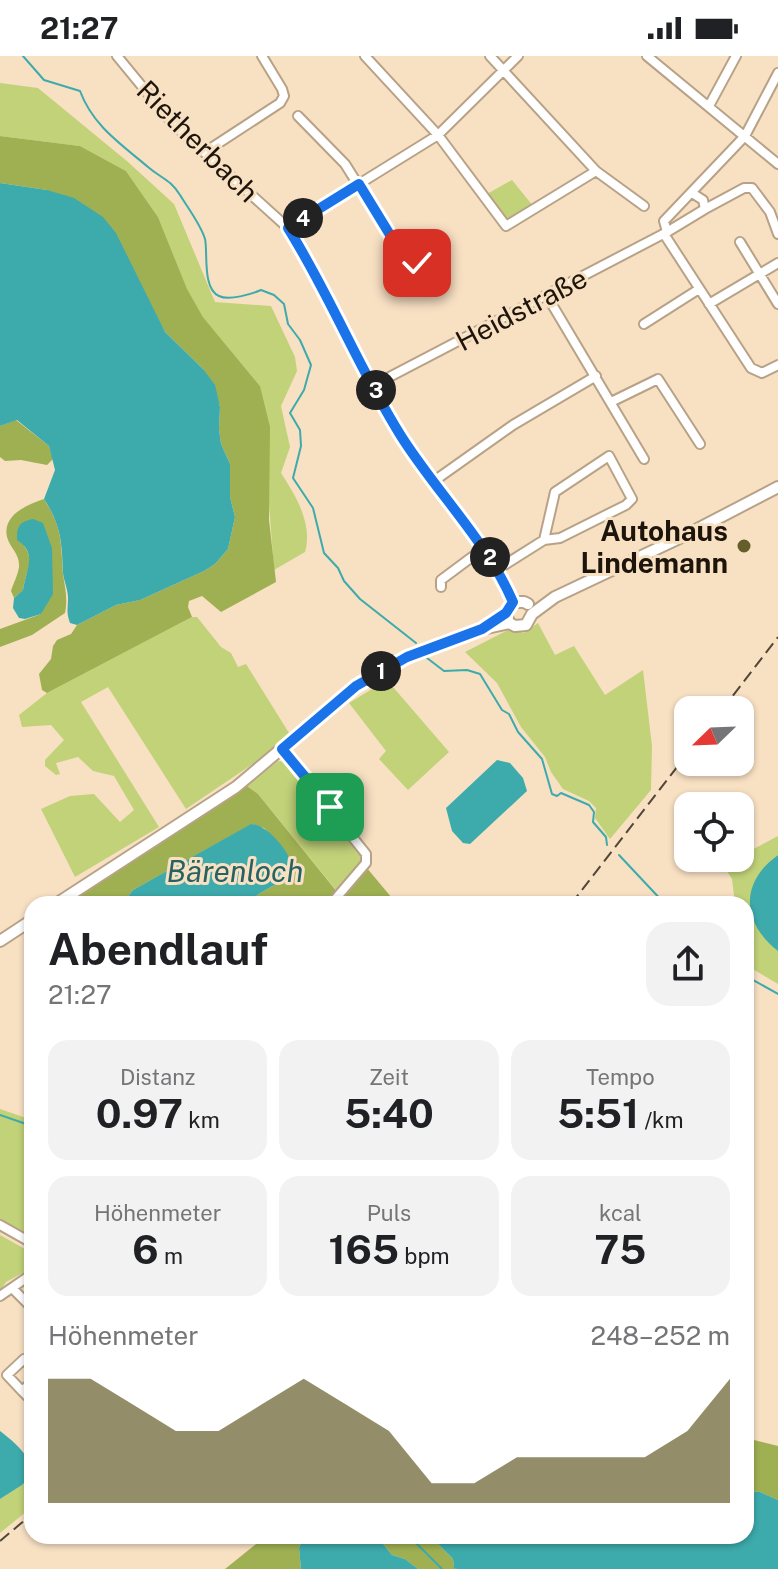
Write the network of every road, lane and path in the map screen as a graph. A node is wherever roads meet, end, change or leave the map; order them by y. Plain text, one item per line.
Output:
1 (117, 56) edge
2 (262, 56) edge
3 (365, 56) edge
4 (490, 56) edge
5 (518, 56) edge
6 (647, 56) edge
7 (736, 56) edge
8 (505, 70) junction
9 (778, 73) edge
10 (709, 106) junction
11 (298, 116) dead end
12 (438, 135) junction
13 (745, 136) junction
14 (205, 152) junction
15 (778, 164) edge
16 (596, 171) junction
17 (359, 184) junction
18 (692, 193) junction
19 (644, 206) dead end
20 (705, 209) junction
21 (288, 228) junction
22 (665, 233) junction
23 (778, 234) edge
24 (740, 242) dead end
25 (430, 256) dead end
26 (778, 263) edge
27 (760, 275) junction
28 (699, 289) junction
29 (547, 296) junction
30 (709, 304) junction
31 (778, 304) edge
32 (644, 324) dead end
33 (778, 365) edge
34 (596, 376) junction
35 (374, 385) junction
36 (611, 402) junction
37 (700, 444) dead end
38 (644, 459) dead end
39 (434, 481) junction
40 (778, 487) edge
41 (544, 540) junction
42 (484, 548) junction
43 (498, 569) junction
44 (441, 587) dead end
45 (513, 602) junction
46 (530, 609) junction
47 (508, 618) junction
48 (282, 749) junction
49 (68, 896) edge
50 (338, 896) edge
51 (24, 925) edge
52 (0, 941) edge
53 (0, 1225) edge
54 (24, 1238) edge
55 (24, 1280) edge
56 (12, 1288) junction
57 (0, 1296) edge
58 (24, 1300) edge
59 (24, 1359) edge
60 (4, 1371) edge
61 (22, 1391) edge

1 - 14 street, Rietherbach
2 - 14 street
3 - 12 street
4 - 8 street
5 - 8 street
6 - 10 street
7 - 10 street
8 - 12 street
8 - 16 street
9 - 13 street
10 - 13 street
11 - 17 street
12 - 16 street
12 - 17 street
13 - 15 street
13 - 18 street
14 - 21 street, Rietherbach
16 - 19 street
17 - 21 street
17 - 25 street
18 - 20 street
18 - 22 street
20 - 22 street, Heidstraße
20 - 23 street, Heidstraße
21 - 35 street, Rietherbach
22 - 28 street
22 - 29 street, Heidstraße
24 - 27 street
26 - 27 street
27 - 30 street
27 - 31 street
28 - 30 street
28 - 32 street
29 - 34 street
29 - 35 street, Heidstraße
30 - 33 street
34 - 36 street
34 - 39 street
35 - 39 street, Rietherbach
36 - 37 street
36 - 38 street
39 - 42 street, Rietherbach
40 - 46 main road
41 - 41 street
41 - 43 street
42 - 43 street, Rietherbach
42 - 44 street
43 - 45 street, Rietherbach
45 - 46 main road
45 - 47 main road
46 - 47 main road
47 - 48 main road
48 - 49 main road
48 - 50 street
51 - 52 main road
53 - 54 street
55 - 56 street
56 - 57 street
56 - 58 street
59 - 60 street
60 - 61 street

